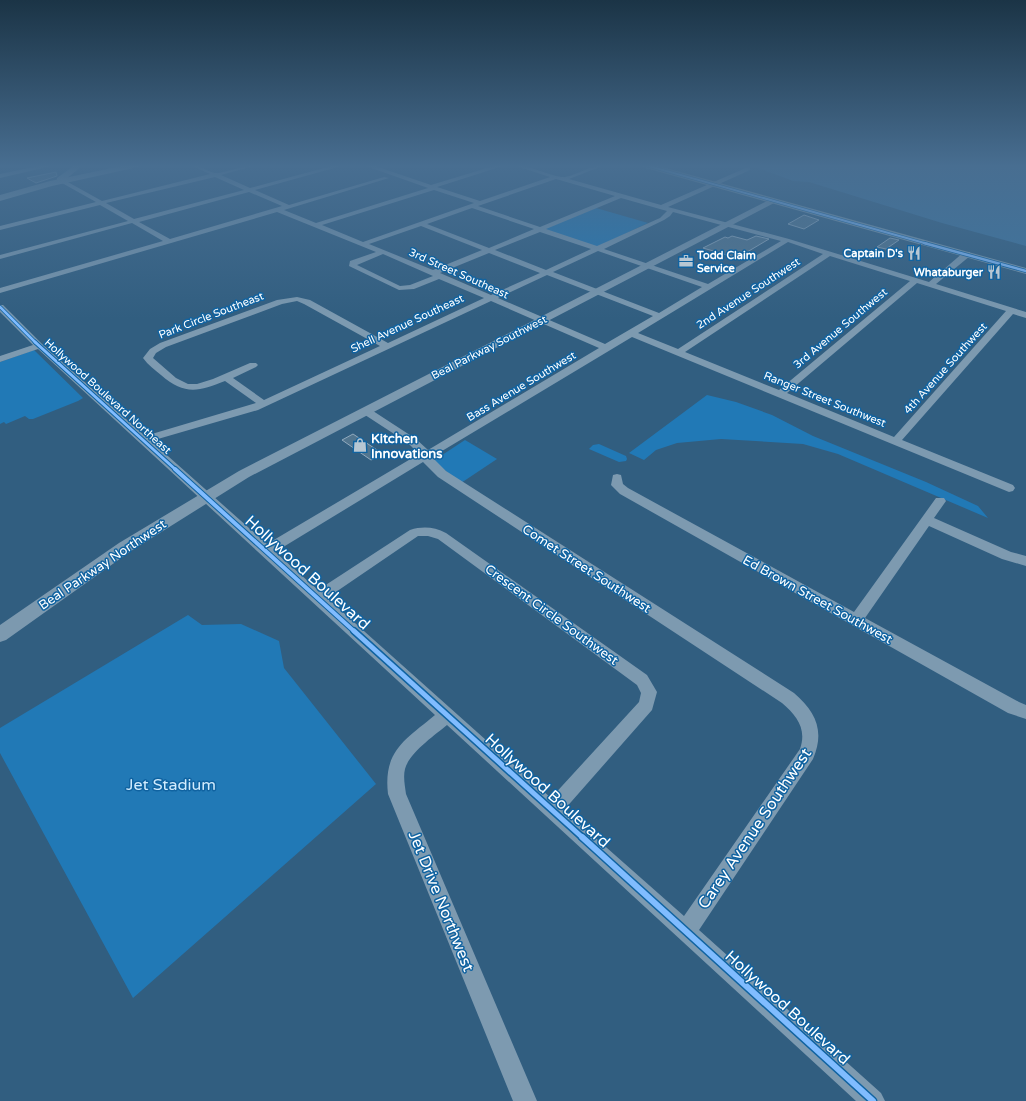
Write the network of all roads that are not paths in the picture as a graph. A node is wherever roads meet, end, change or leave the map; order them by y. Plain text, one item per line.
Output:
1 (47, 216) edge
2 (126, 216) edge
3 (151, 216) edge
4 (256, 216) edge
5 (295, 216) edge
6 (343, 216) edge
7 (443, 216) edge
8 (506, 216) edge
9 (571, 216) edge
10 (666, 216) edge
11 (699, 216) edge
12 (743, 216) edge
13 (830, 216) edge
14 (134, 221) junction
15 (421, 224) junction
16 (728, 224) junction
17 (317, 225) junction
18 (0, 228) edge
19 (540, 229) junction
20 (788, 240) junction
21 (170, 242) junction
22 (363, 244) junction
23 (598, 249) junction
24 (490, 250) junction
25 (382, 252) junction
26 (829, 253) junction
27 (967, 254) junction
28 (0, 257) edge
29 (647, 266) junction
30 (1025, 270) edge
31 (548, 272) junction
32 (436, 275) junction
33 (916, 280) junction
34 (930, 285) junction
35 (708, 287) junction
36 (598, 291) junction
37 (0, 292) edge
38 (490, 298) junction
39 (0, 307) edge
40 (1012, 310) junction
41 (1026, 315) edge
42 (660, 316) junction
43 (542, 320) junction
44 (631, 333) junction
45 (39, 346) junction
46 (387, 346) junction
47 (606, 348) junction
48 (679, 352) junction
49 (0, 359) edge
50 (253, 365) dead end
51 (225, 377) junction
52 (780, 394) junction
53 (263, 404) junction
54 (366, 411) junction
55 (144, 440) junction
56 (896, 441) junction
57 (426, 456) junction
58 (617, 478) dead end
59 (1009, 488) dead end
60 (206, 496) junction
61 (940, 501) dead end
62 (927, 520) junction
63 (266, 551) junction
64 (1026, 561) edge
65 (318, 598) junction
66 (856, 620) junction
67 (0, 635) edge
68 (1026, 712) edge
69 (447, 716) junction
70 (809, 723) joint
71 (552, 810) junction
72 (686, 931) junction
73 (525, 1101) edge
74 (873, 1101) edge

1 - 18 street
2 - 14 street
3 - 14 street
4 - 21 street
5 - 17 street, 3rd Street Southeast
6 - 17 street
7 - 15 street
8 - 19 street
9 - 19 street
10 - 23 street, Shell Avenue Southeast
11 - 16 street
12 - 16 main road, Beal Parkway Southwest
13 - 27 highway
14 - 21 street
14 - 28 street
15 - 22 street
15 - 24 street
16 - 20 street
16 - 29 main road, Beal Parkway Southwest
17 - 22 street, 3rd Street Southeast
19 - 23 street
19 - 24 street
20 - 26 street
20 - 35 street, Bass Avenue Southwest
21 - 37 street
22 - 25 street, 3rd Street Southeast
23 - 29 street
23 - 31 street, Shell Avenue Southeast
24 - 31 street
24 - 32 street
25 - 32 street, 3rd Street Southeast
25 - 32 street
26 - 33 street
26 - 48 street, 2nd Avenue Southwest
27 - 30 highway
27 - 34 street
29 - 35 street
29 - 36 main road, Beal Parkway Southwest
31 - 36 street
31 - 38 street, Shell Avenue Southeast
32 - 38 street, 3rd Street Southeast
33 - 34 street
33 - 52 street, 3rd Avenue Southwest
34 - 40 street
35 - 42 street, Bass Avenue Southwest
36 - 42 street
36 - 43 main road, Beal Parkway Southwest
38 - 43 street, 3rd Street Southeast
38 - 46 street, Shell Avenue Southeast
39 - 45 street, Hollywood Boulevard Northeast
40 - 41 street
40 - 56 street, 4th Avenue Southwest
42 - 44 street, Bass Avenue Southwest
43 - 47 street, 3rd Street Southeast
43 - 54 main road, Beal Parkway Southwest
44 - 47 street, Bass Avenue Southwest
44 - 48 street, Ranger Street Southwest
45 - 49 street
45 - 55 street, Hollywood Boulevard Northeast
46 - 51 street, Park Circle Southeast
46 - 53 street, Shell Avenue Southeast
47 - 57 street, Bass Avenue Southwest
48 - 52 street, Ranger Street Southwest
50 - 51 street
51 - 53 street
52 - 56 street, Ranger Street Southwest
53 - 55 street, Shell Avenue Southeast
54 - 57 street, Comet Street Southwest
54 - 60 main road, Beal Parkway Southwest
55 - 60 street, Hollywood Boulevard Northeast
56 - 59 street, Ranger Street Southwest
57 - 63 street, Bass Avenue Southwest
57 - 70 street, Comet Street Southwest
58 - 66 street, Ed Brown Street Southwest
60 - 63 street, Hollywood Boulevard
60 - 67 main road, Beal Parkway Northwest
61 - 62 street
62 - 64 street
62 - 66 street
63 - 65 street, Hollywood Boulevard
65 - 69 street, Hollywood Boulevard
65 - 71 street, Crescent Circle Southwest
66 - 68 street, Ed Brown Street Southwest
69 - 71 street, Hollywood Boulevard
69 - 73 street, Jet Drive Northwest
70 - 72 street, Carey Avenue Southwest
71 - 72 street, Hollywood Boulevard
72 - 74 street, Hollywood Boulevard

